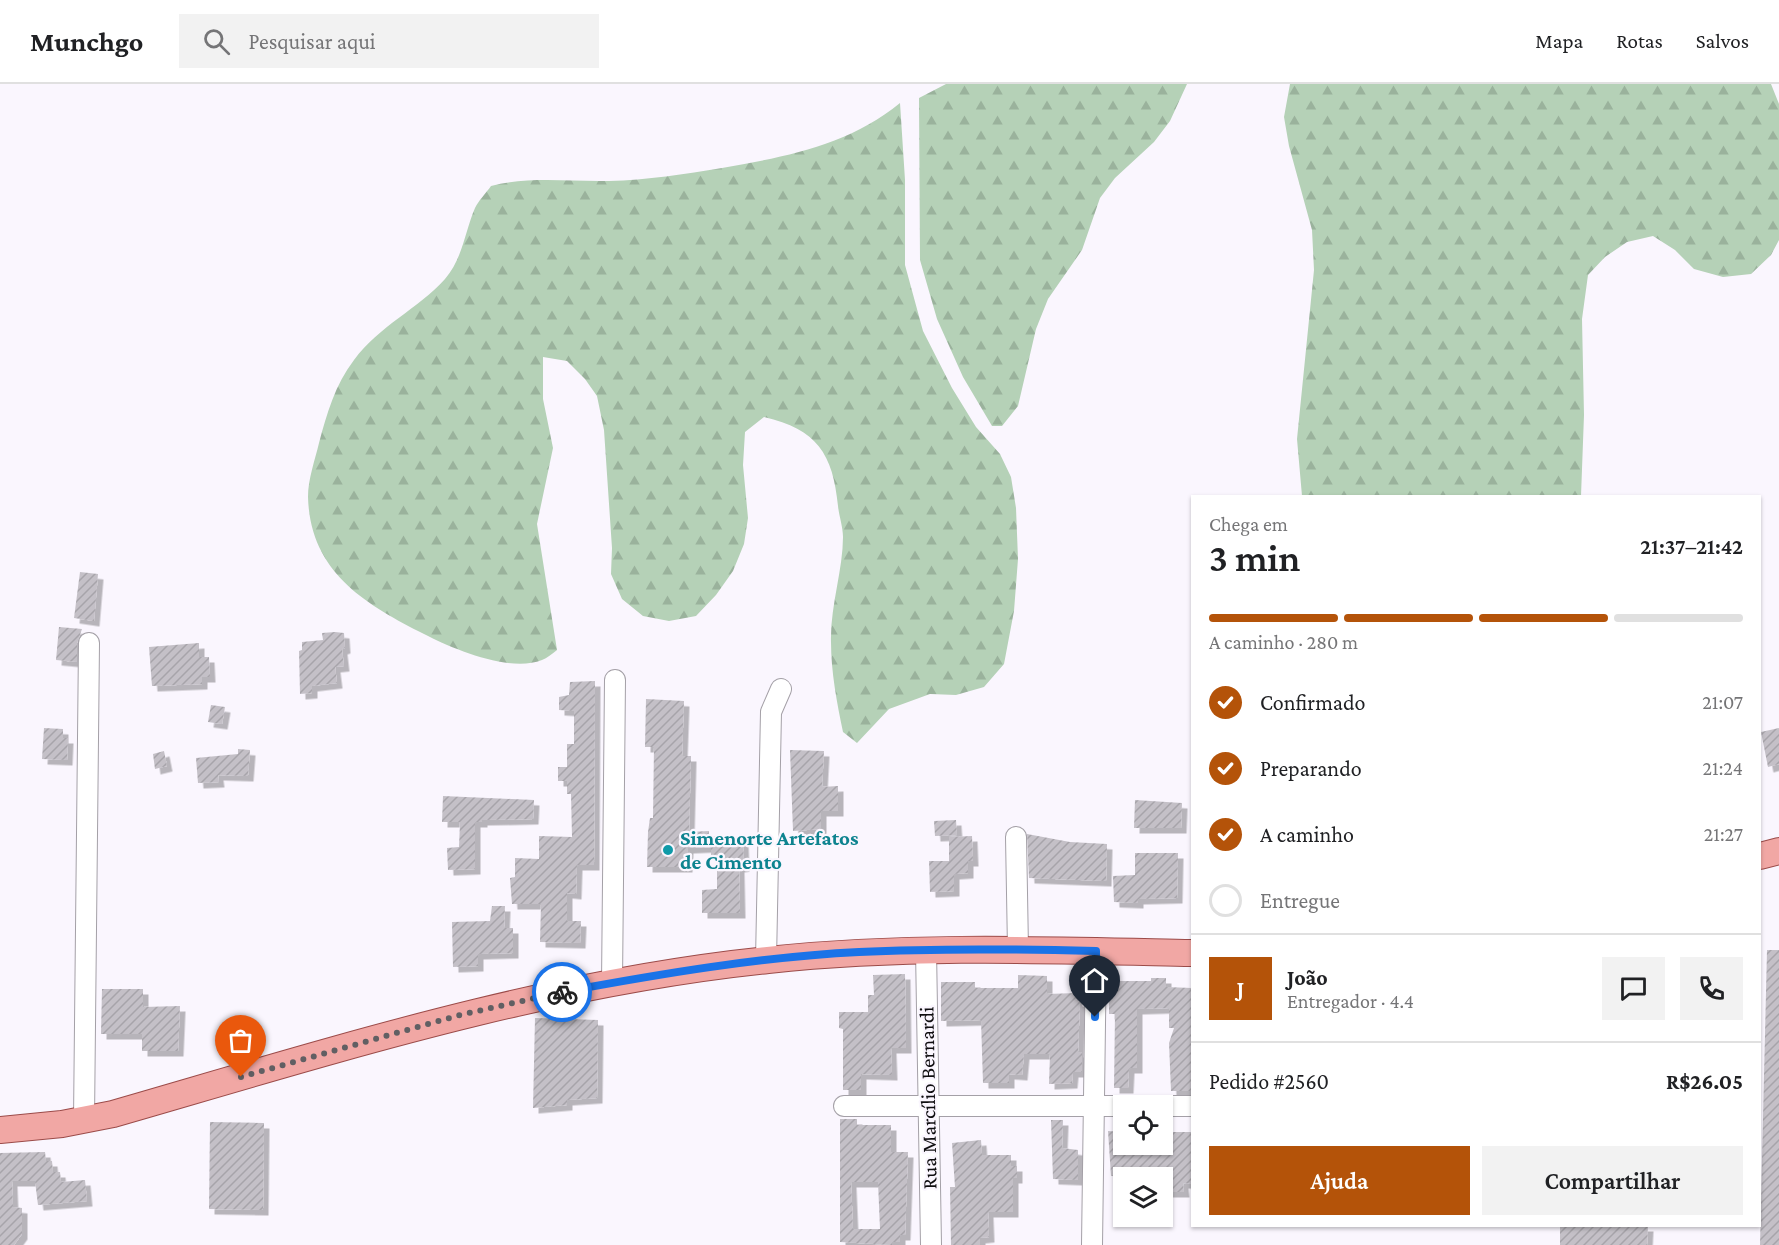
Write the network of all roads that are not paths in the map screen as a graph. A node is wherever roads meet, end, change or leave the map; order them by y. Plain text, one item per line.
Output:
1 (89, 643) dead end
2 (615, 680) dead end
3 (781, 689) dead end
4 (1016, 837) dead end
5 (1779, 851) edge
6 (1761, 856) edge
7 (926, 950) junction
8 (1018, 950) junction
9 (1096, 951) junction
10 (1191, 953) edge
11 (766, 960) junction
12 (612, 983) junction
13 (927, 1105) junction
14 (844, 1106) dead end
15 (1094, 1106) junction
16 (1113, 1106) edge
17 (1173, 1106) edge
18 (1191, 1106) edge
19 (84, 1120) junction
20 (0, 1130) edge
21 (931, 1245) edge
22 (1092, 1245) edge

1 - 19 street
2 - 12 street
3 - 11 street
4 - 8 street
5 - 6 main road
7 - 8 main road
7 - 11 main road
7 - 13 street, Rua Marcílio Bernardi
8 - 9 main road
9 - 10 main road
9 - 15 street
11 - 12 main road
12 - 19 main road
13 - 14 street
13 - 15 street
13 - 21 street, Rua Marcílio Bernardi
15 - 16 street
15 - 22 street
17 - 18 street
19 - 20 main road

